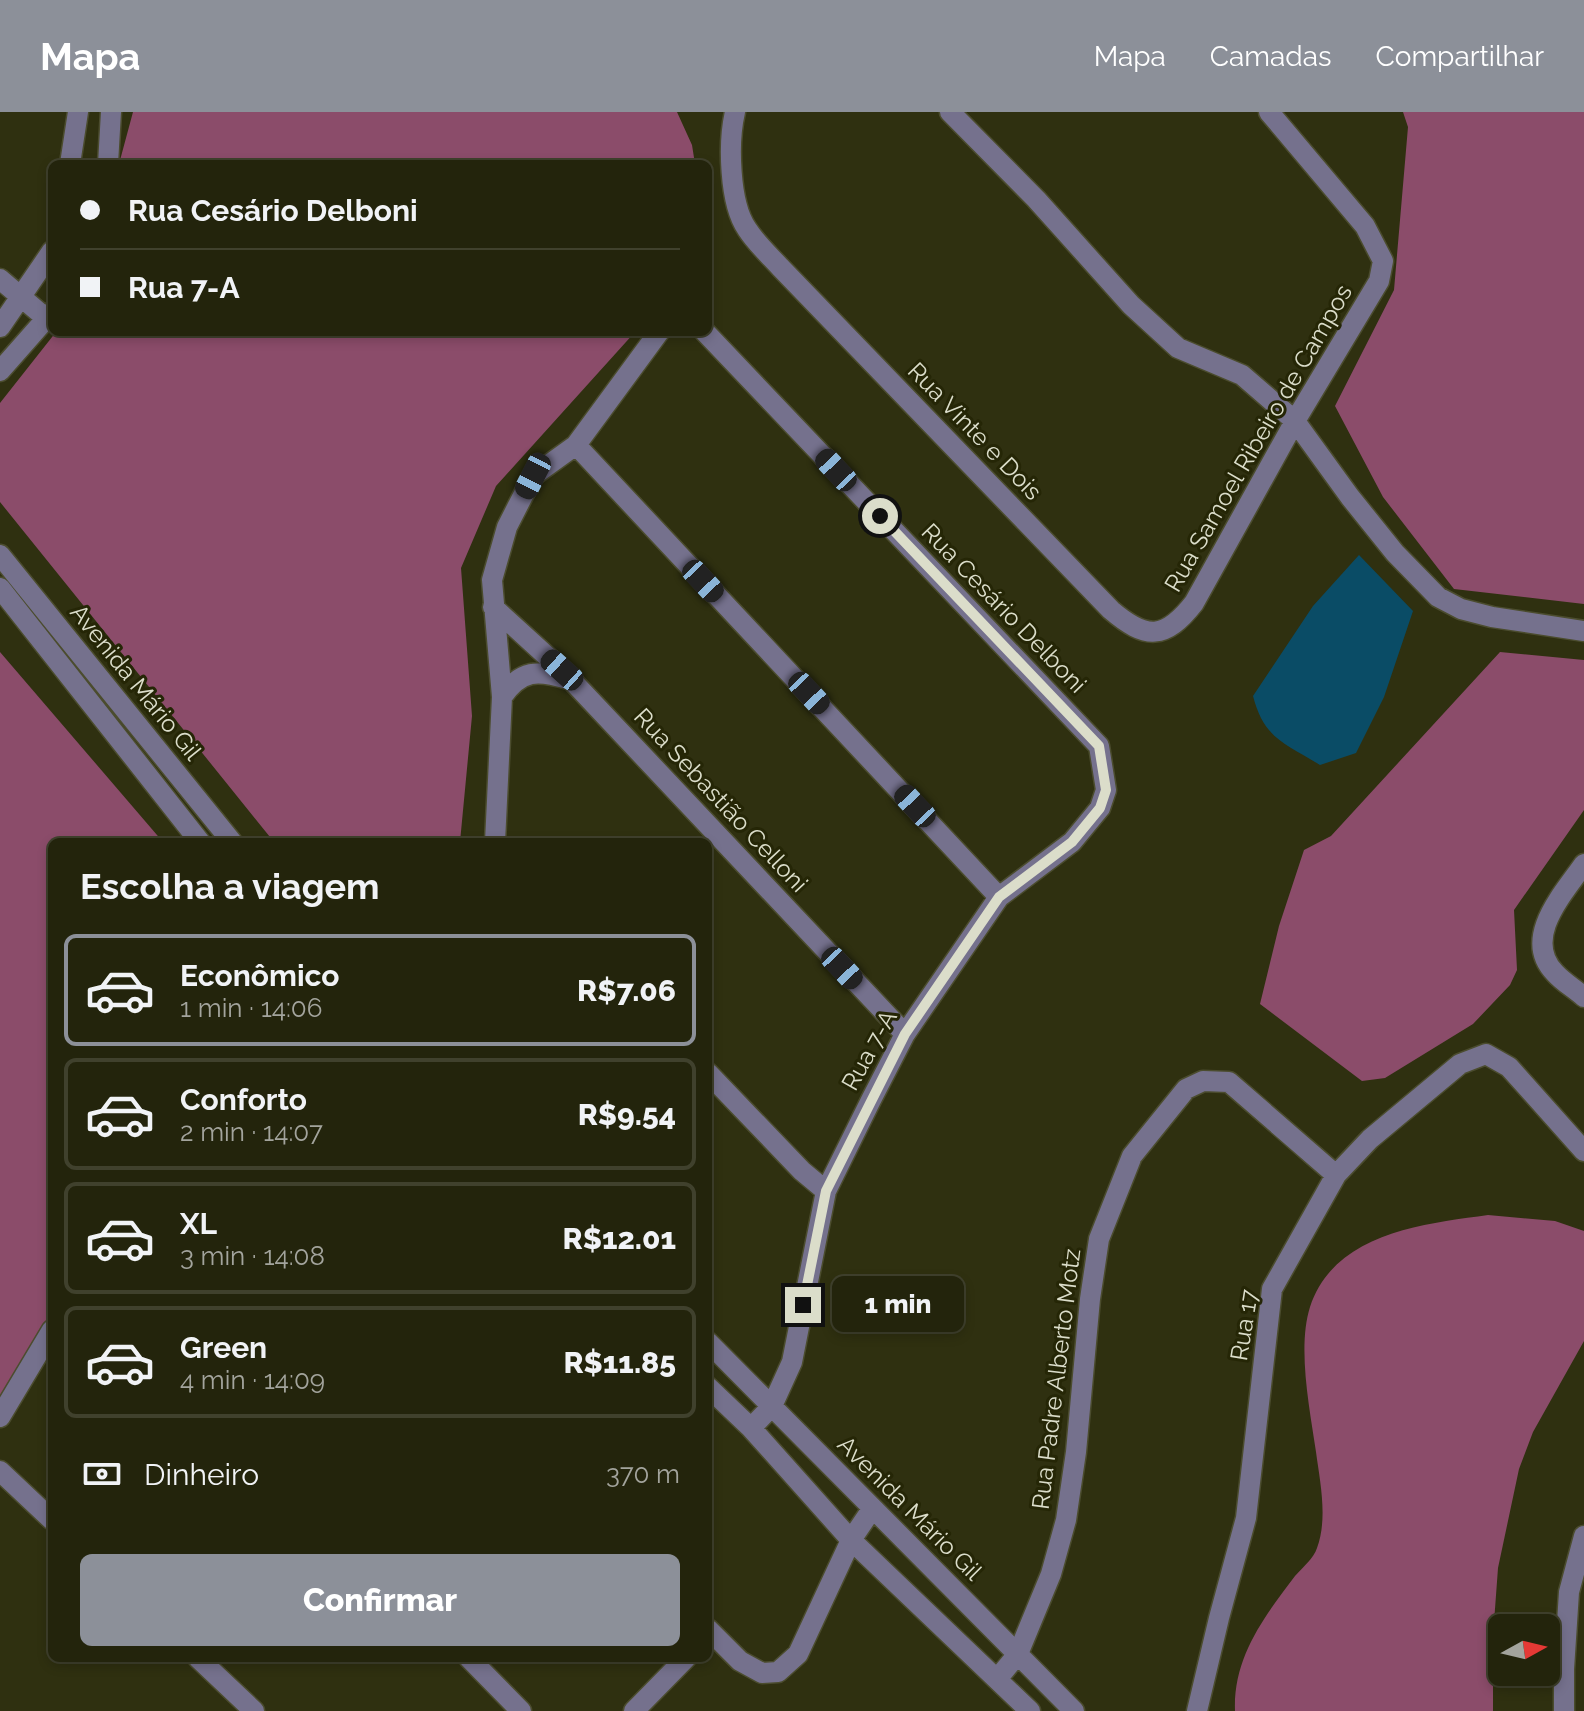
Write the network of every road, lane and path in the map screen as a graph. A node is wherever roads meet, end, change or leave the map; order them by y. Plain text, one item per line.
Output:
1 (78, 112) edge
2 (111, 112) edge
3 (735, 112) edge
4 (950, 112) edge
5 (1269, 112) edge
6 (71, 160) edge
7 (108, 160) edge
8 (48, 257) edge
9 (0, 279) edge
10 (22, 298) junction
11 (48, 315) edge
12 (48, 318) edge
13 (0, 327) edge
14 (656, 336) edge
15 (709, 336) edge
16 (0, 371) edge
17 (1295, 421) junction
18 (576, 445) junction
19 (0, 555) edge
20 (5, 582) edge
21 (493, 607) junction
22 (1180, 620) joint
23 (1584, 631) edge
24 (571, 680) junction
25 (502, 697) junction
26 (119, 703) junction
27 (101, 717) junction
28 (1099, 746) joint
29 (197, 838) edge
30 (229, 838) edge
31 (495, 838) edge
32 (1584, 864) edge
33 (999, 897) junction
34 (1584, 997) edge
35 (905, 1034) junction
36 (712, 1077) edge
37 (1584, 1151) edge
38 (1336, 1175) junction
39 (826, 1191) junction
40 (48, 1337) edge
41 (712, 1346) edge
42 (712, 1391) edge
43 (772, 1406) junction
44 (0, 1417) edge
45 (751, 1428) junction
46 (0, 1471) edge
47 (872, 1509) junction
48 (48, 1516) edge
49 (1584, 1536) edge
50 (851, 1540) junction
51 (712, 1635) edge
52 (1018, 1654) junction
53 (202, 1662) edge
54 (473, 1662) edge
55 (682, 1662) edge
56 (998, 1678) junction
57 (254, 1711) edge
58 (521, 1711) edge
59 (634, 1711) edge
60 (1030, 1711) edge
61 (1074, 1711) edge
62 (1197, 1711) edge
63 (1564, 1711) edge

1 - 6 street
2 - 7 street
3 - 22 street, Rua Vinte e Dois
4 - 17 street
5 - 17 street, Rua Samoel Ribeiro de Campos
8 - 10 street
9 - 10 street
10 - 11 street
10 - 13 street
12 - 16 street
14 - 18 street
15 - 28 street, Rua Cesário Delboni
17 - 22 street, Rua Samoel Ribeiro de Campos
17 - 23 street
18 - 21 street
18 - 33 street
19 - 20 street, Avenida Mário Gil
20 - 26 street, Avenida Mário Gil
20 - 27 street, Avenida Mário Gil
21 - 24 street, Rua Sebastião Celloni
21 - 25 street
24 - 25 street
24 - 35 street, Rua Sebastião Celloni
25 - 31 street
26 - 27 street
26 - 30 street, Avenida Mário Gil
27 - 29 street, Avenida Mário Gil
28 - 33 street, Rua 7-A
32 - 34 street
33 - 35 street, Rua 7-A
35 - 39 street, Rua 7-A
36 - 39 street
37 - 38 street, Rua 17
38 - 52 street, Rua Padre Alberto Motz
38 - 62 street, Rua 17
39 - 43 street, Rua 7-A
40 - 44 street
41 - 43 street, Avenida Mário Gil
42 - 45 street
43 - 45 street, Rua 7-A
43 - 47 street, Avenida Mário Gil
45 - 50 street
46 - 48 street
47 - 50 street
47 - 52 street, Avenida Mário Gil
49 - 63 street
50 - 51 street
50 - 56 street
52 - 56 street, Rua Padre Alberto Motz
52 - 61 street, Avenida Mário Gil
53 - 57 street
54 - 58 street
55 - 59 street
56 - 60 street

